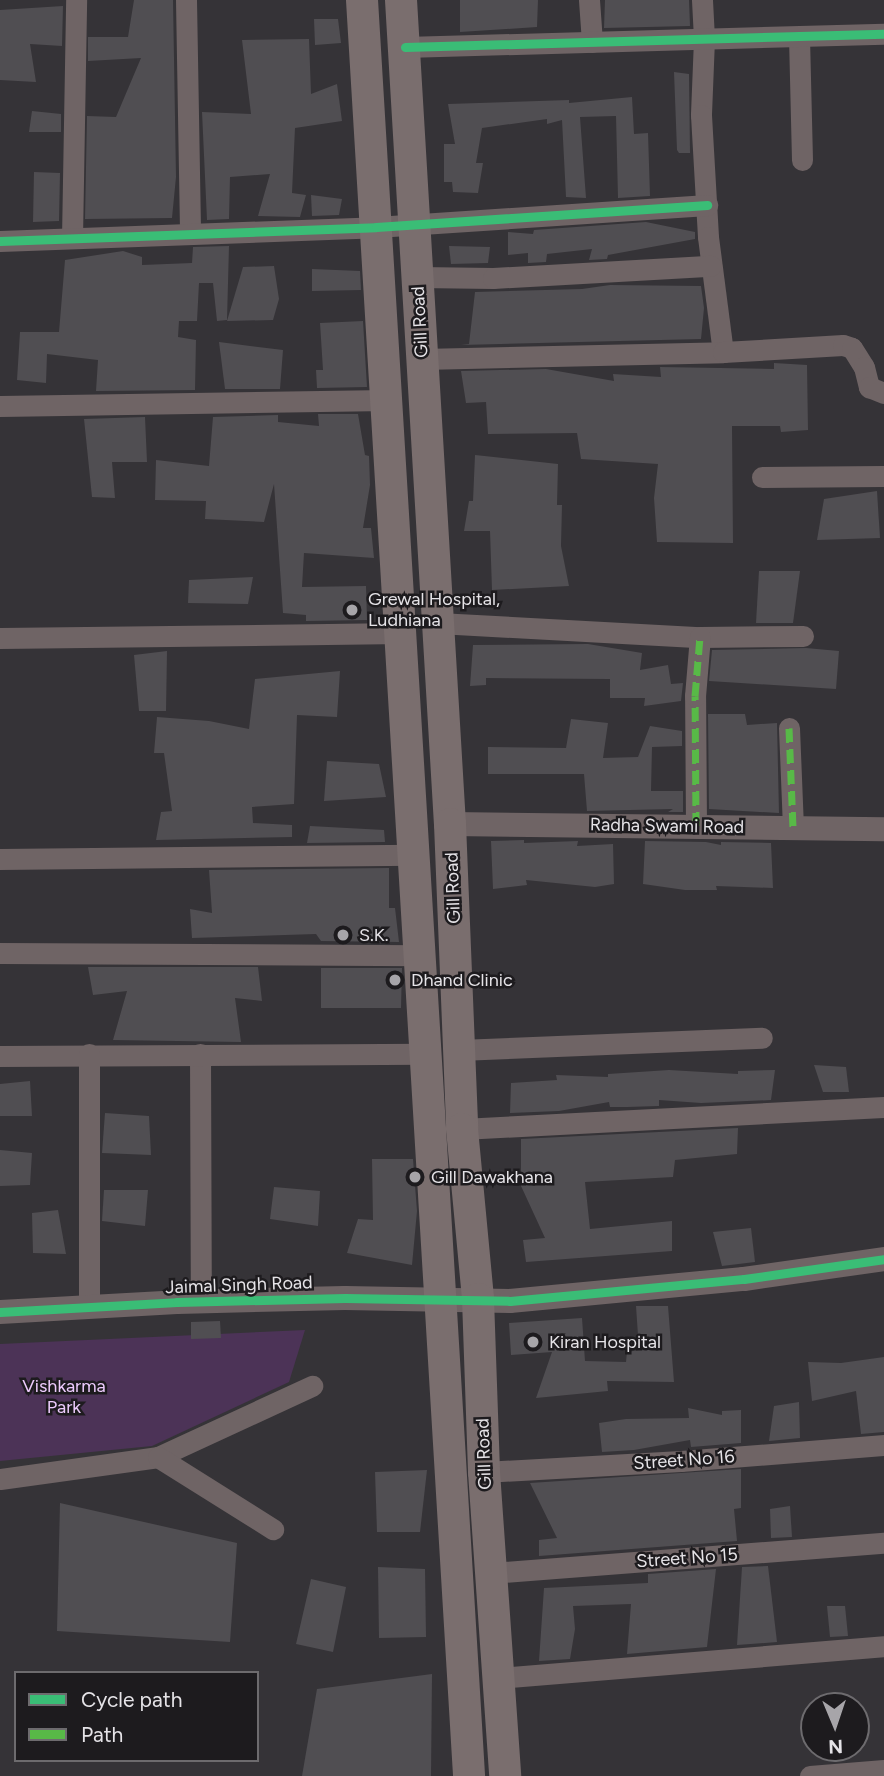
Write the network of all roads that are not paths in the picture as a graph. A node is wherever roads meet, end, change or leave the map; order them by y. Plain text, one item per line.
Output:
1 (76, 0) edge
2 (187, 0) edge
3 (362, 0) edge
4 (401, 0) edge
5 (589, 0) edge
6 (702, 0) edge
7 (884, 34) edge
8 (799, 37) junction
9 (704, 39) junction
10 (592, 42) junction
11 (405, 47) junction
12 (802, 160) dead end
13 (707, 205) junction
14 (413, 224) junction
15 (376, 227) junction
16 (190, 233) junction
17 (72, 238) junction
18 (0, 241) edge
19 (711, 266) junction
20 (418, 277) junction
21 (723, 352) junction
22 (422, 359) junction
23 (884, 393) edge
24 (387, 400) junction
25 (0, 406) edge
26 (884, 476) edge
27 (762, 477) dead end
28 (438, 623) junction
29 (402, 633) junction
30 (699, 636) junction
31 (803, 636) dead end
32 (0, 638) edge
33 (789, 728) dead end
34 (450, 824) junction
35 (696, 826) junction
36 (793, 828) junction
37 (884, 829) edge
38 (415, 855) junction
39 (0, 859) edge
40 (0, 953) edge
41 (420, 955) junction
42 (762, 1038) dead end
43 (459, 1050) junction
44 (89, 1054) junction
45 (200, 1054) junction
46 (425, 1054) junction
47 (0, 1056) edge
48 (884, 1107) edge
49 (462, 1129) junction
50 (884, 1259) edge
51 (442, 1299) junction
52 (478, 1299) junction
53 (201, 1301) junction
54 (89, 1307) junction
55 (0, 1312) edge
56 (312, 1386) dead end
57 (884, 1445) edge
58 (158, 1457) junction
59 (484, 1472) junction
60 (0, 1479) edge
61 (273, 1529) dead end
62 (884, 1543) edge
63 (491, 1573) junction
64 (884, 1646) edge
65 (498, 1678) junction
66 (884, 1770) edge
67 (469, 1776) edge
68 (505, 1776) edge
69 (810, 1776) edge

1 - 17 street
2 - 16 street
3 - 15 main road, Gill Road
4 - 11 main road, Gill Road
5 - 10 street
6 - 9 street
7 - 8 street
8 - 9 street
8 - 12 street
9 - 10 street
9 - 13 street
10 - 11 street
11 - 14 main road, Gill Road
13 - 14 street
13 - 19 street
14 - 15 street
14 - 20 main road, Gill Road
15 - 16 street
15 - 24 main road, Gill Road
16 - 17 street
17 - 18 street
19 - 20 street
19 - 21 street
20 - 22 main road, Gill Road
21 - 22 street
21 - 23 street
22 - 28 main road, Gill Road
24 - 25 street
24 - 29 main road, Gill Road
26 - 27 street
28 - 30 street
28 - 34 main road, Gill Road
29 - 32 street
29 - 38 main road, Gill Road
30 - 31 street
30 - 35 street
33 - 36 street
34 - 35 street, Radha Swami Road
34 - 43 main road, Gill Road
35 - 36 street, Radha Swami Road
36 - 37 street, Radha Swami Road
38 - 39 street
38 - 41 main road, Gill Road
40 - 41 street
41 - 46 main road, Gill Road
42 - 43 street
43 - 49 main road, Gill Road
44 - 45 street
44 - 47 street
44 - 54 street
45 - 46 street
45 - 53 street
46 - 51 main road, Gill Road
48 - 49 street
49 - 52 main road, Gill Road
50 - 52 street, Jaimal Singh Road
51 - 52 street, Jaimal Singh Road
51 - 53 street, Jaimal Singh Road
51 - 67 main road, Gill Road
52 - 59 main road, Gill Road
53 - 54 street, Jaimal Singh Road
54 - 55 street, Jaimal Singh Road
56 - 58 street
57 - 59 street, Street No 16
58 - 60 street
58 - 61 street
59 - 63 main road, Gill Road
62 - 63 street, Street No 15
63 - 65 main road, Gill Road
64 - 65 street
65 - 68 main road, Gill Road
66 - 69 street

